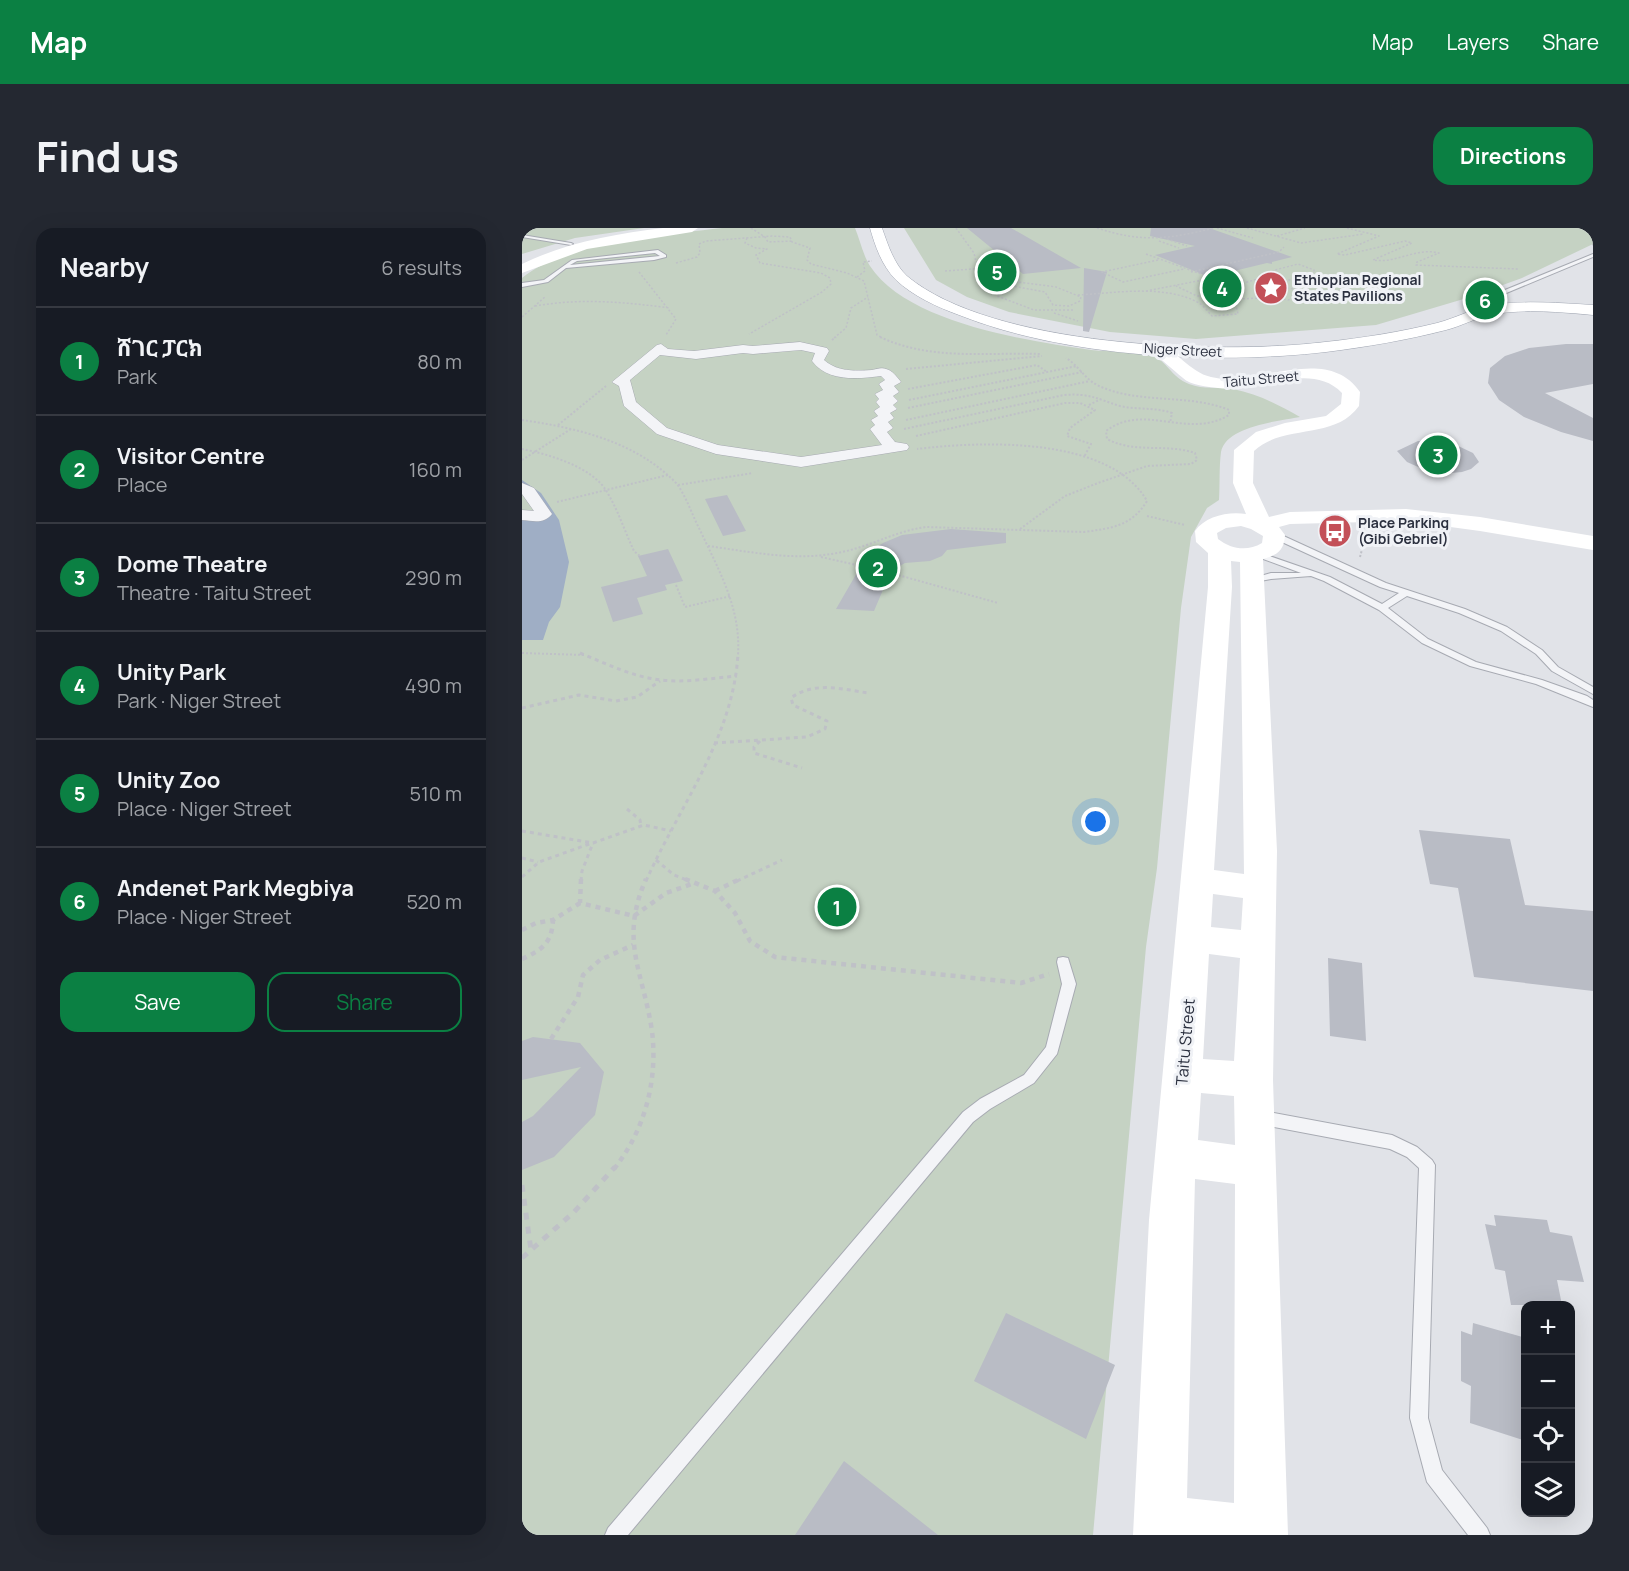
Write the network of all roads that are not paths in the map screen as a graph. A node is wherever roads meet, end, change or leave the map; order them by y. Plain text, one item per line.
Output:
1 (662, 228) edge
2 (692, 228) edge
3 (876, 228) edge
4 (522, 236) edge
5 (575, 245) junction
6 (1593, 255) edge
7 (522, 260) edge
8 (566, 267) junction
9 (522, 269) edge
10 (522, 285) edge
11 (1490, 310) junction
12 (1593, 310) edge
13 (1156, 349) junction
14 (1198, 352) junction
15 (1185, 368) junction
16 (883, 419) joint
17 (1243, 483) junction
18 (522, 488) edge
19 (522, 515) edge
20 (1593, 543) edge
21 (1243, 544) junction
22 (1593, 561) edge
23 (1318, 575) junction
24 (1405, 593) junction
25 (1382, 608) junction
26 (1555, 669) junction
27 (1539, 682) junction
28 (1593, 691) edge
29 (1593, 704) edge
30 (1197, 880) junction
31 (1258, 888) junction
32 (1194, 938) junction
33 (1256, 946) junction
34 (1064, 962) road end
35 (1182, 1074) junction
36 (1253, 1098) junction
37 (1175, 1157) junction
38 (1256, 1167) junction
39 (1160, 1529) edge
40 (1261, 1534) edge
41 (615, 1535) edge
42 (1480, 1535) edge

1 - 5 main road
2 - 5 main road
3 - 13 main road, Niger Street
4 - 5 lane
5 - 7 main road
5 - 9 main road
6 - 11 lane
8 - 8 lane
8 - 10 lane
11 - 12 main road, Niger Street
11 - 14 main road, Niger Street
13 - 14 main road, Niger Street
13 - 15 main road, Taitu Street
14 - 15 main road
15 - 17 main road, Taitu Street
16 - 16 street
17 - 21 main road
17 - 21 main road
18 - 19 street
20 - 21 main road
21 - 22 main road
21 - 23 lane
21 - 23 lane
21 - 24 lane
21 - 30 main road, Taitu Street
21 - 31 main road
23 - 25 lane
24 - 25 lane
24 - 26 lane
25 - 27 lane
26 - 27 lane
26 - 28 lane
27 - 29 lane
30 - 31 main road
30 - 32 main road, Taitu Street
31 - 33 main road
32 - 33 main road
32 - 35 main road, Taitu Street
33 - 36 main road
34 - 41 lane
35 - 36 main road
35 - 37 main road, Taitu Street
36 - 38 main road
36 - 42 lane
37 - 38 main road
37 - 39 main road, Taitu Street
38 - 40 main road
39 - 40 main road

